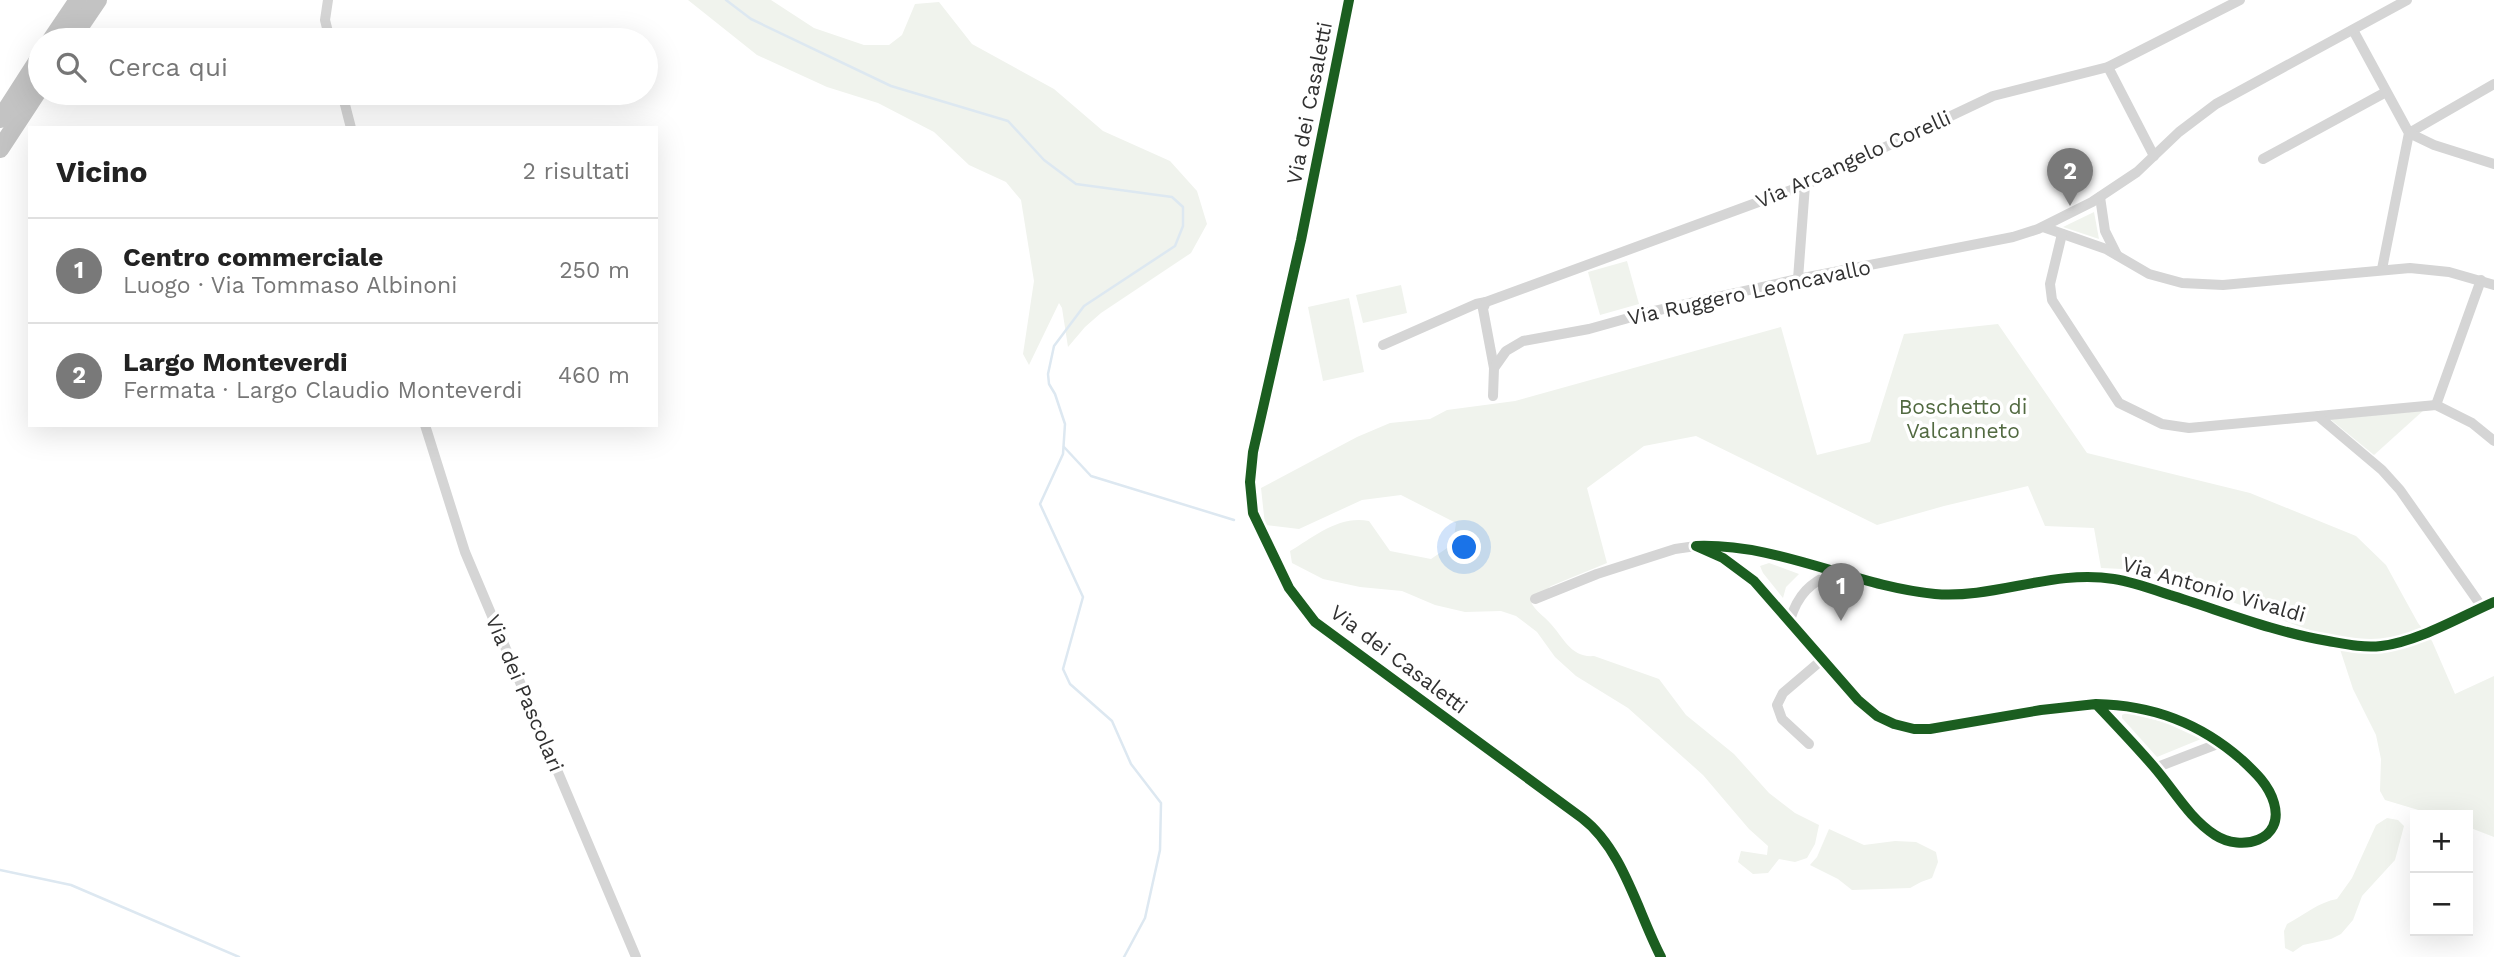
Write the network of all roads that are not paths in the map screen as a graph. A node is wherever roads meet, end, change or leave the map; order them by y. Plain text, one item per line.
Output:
1 (78, 0) edge
2 (98, 0) edge
3 (328, 0) edge
4 (1349, 0) edge
5 (2240, 0) edge
6 (2407, 0) edge
7 (59, 28) edge
8 (79, 28) edge
9 (328, 28) edge
10 (2353, 30) junction
11 (2108, 67) junction
12 (28, 76) edge
13 (2494, 85) edge
14 (2386, 92) junction
15 (29, 105) edge
16 (345, 105) edge
17 (0, 119) edge
18 (350, 126) edge
19 (2409, 133) junction
20 (0, 149) edge
21 (2154, 156) junction
22 (2263, 159) dead end
23 (2494, 164) edge
24 (1805, 185) junction
25 (2100, 197) junction
26 (2043, 227) junction
27 (2062, 234) junction
28 (2118, 255) junction
29 (2382, 269) junction
30 (1798, 279) junction
31 (2481, 281) junction
32 (2494, 285) edge
33 (1486, 302) junction
34 (1383, 345) dead end
35 (1494, 368) junction
36 (1493, 396) dead end
37 (2436, 405) junction
38 (2318, 416) junction
39 (426, 427) edge
40 (2494, 441) edge
41 (1696, 546) junction
42 (1834, 572) junction
43 (1535, 599) dead end
44 (2494, 602) edge
45 (2483, 607) junction
46 (1790, 620) junction
47 (1823, 659) junction
48 (2096, 704) junction
49 (2220, 743) junction
50 (1809, 744) dead end
51 (2155, 768) junction
52 (636, 957) edge
53 (1661, 957) edge

1 - 7 highway
2 - 8 highway
3 - 9 street
4 - 53 street, Via dei Casaletti
5 - 11 street, Via Arcangelo Corelli
6 - 10 street, Via Ruggero Leoncavallo
10 - 14 street
10 - 21 street, Via Ruggero Leoncavallo
11 - 21 street
11 - 24 street, Via Arcangelo Corelli
12 - 17 highway
13 - 19 street
14 - 19 street
14 - 22 street
15 - 20 highway
16 - 18 street
19 - 23 street
19 - 29 street
21 - 25 street, Via Ruggero Leoncavallo
24 - 30 street
24 - 33 street, Via Arcangelo Corelli
25 - 26 street, Via Ruggero Leoncavallo
25 - 28 street
26 - 27 street
26 - 30 street, Via Ruggero Leoncavallo
27 - 28 street
27 - 38 street
28 - 29 street
29 - 31 street
30 - 35 street, Via Ruggero Leoncavallo
31 - 32 street
31 - 37 street
33 - 34 street, Via Arcangelo Corelli
33 - 35 street
35 - 36 street
37 - 38 street
37 - 40 street
38 - 45 street
39 - 52 street, Via dei Pascolari
41 - 42 street, Via Antonio Vivaldi
41 - 43 street
41 - 46 street
42 - 45 street, Via Antonio Vivaldi
42 - 46 street
44 - 45 street, Via Antonio Vivaldi
46 - 47 street
47 - 48 street
47 - 50 street
48 - 49 street
48 - 51 street
49 - 51 street
49 - 51 street

